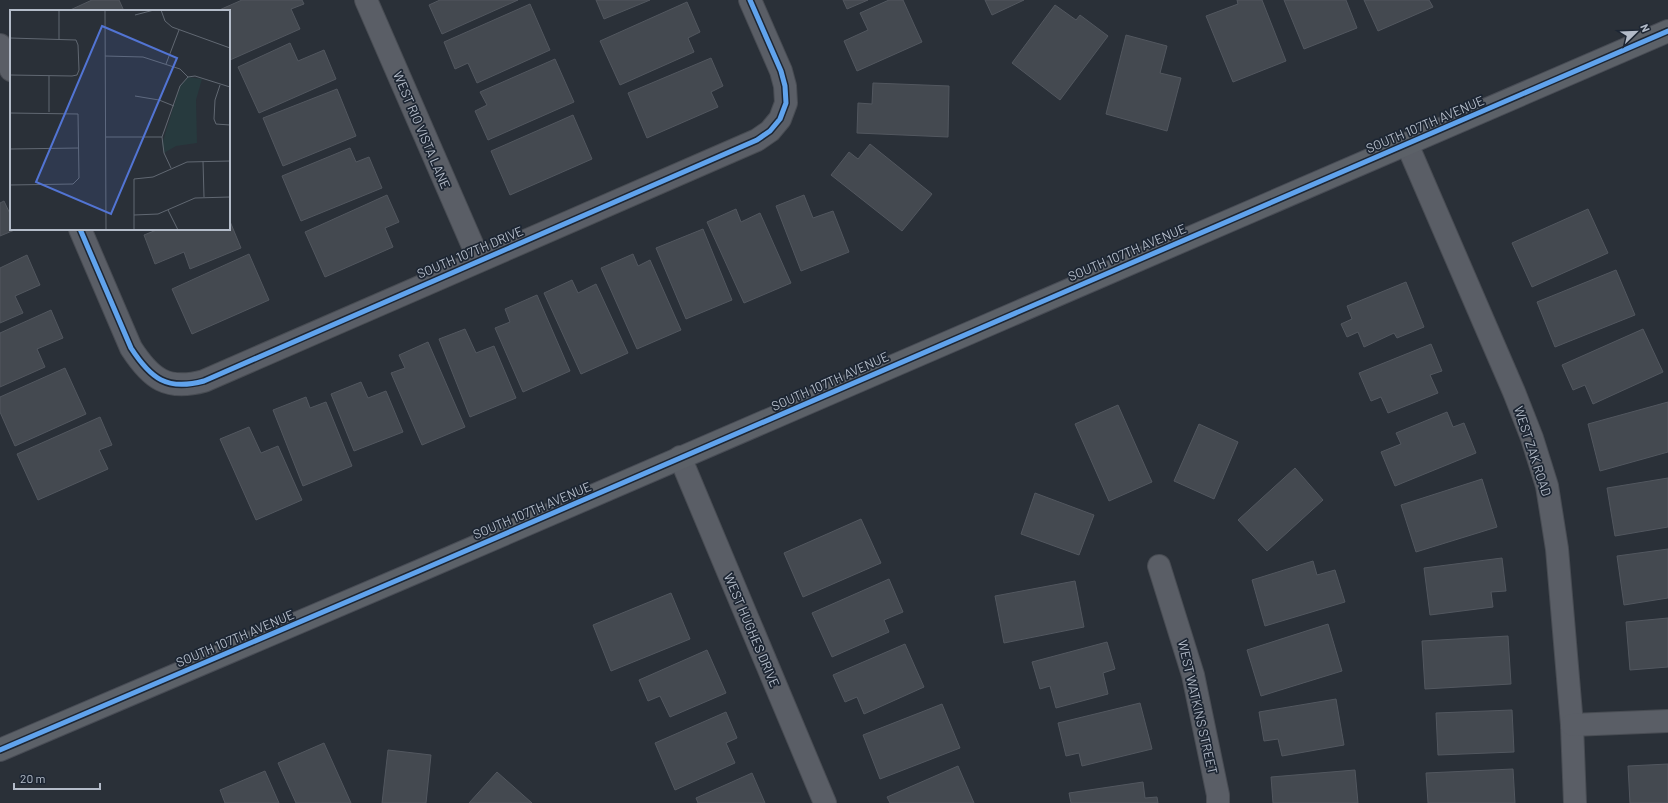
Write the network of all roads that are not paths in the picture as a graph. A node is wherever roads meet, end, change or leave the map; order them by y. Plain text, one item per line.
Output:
1 (366, 0) edge
2 (750, 0) edge
3 (1668, 31) edge
4 (0, 45) edge
5 (10, 68) edge
6 (1407, 144) junction
7 (80, 230) edge
8 (479, 260) junction
9 (680, 458) junction
10 (1159, 566) dead end
11 (1668, 721) edge
12 (1572, 725) junction
13 (0, 750) edge
14 (824, 803) edge
15 (1218, 803) edge
16 (1575, 803) edge

1 - 8 street, WEST RIO VISTA LANE
2 - 8 street, SOUTH 107TH DRIVE
3 - 6 main road, SOUTH 107TH AVENUE
4 - 5 street
6 - 9 main road, SOUTH 107TH AVENUE
6 - 12 street, WEST ZAK ROAD
7 - 8 street, SOUTH 107TH DRIVE
9 - 13 main road, SOUTH 107TH AVENUE
9 - 14 street, WEST HUGHES DRIVE
10 - 15 street, WEST WATKINS STREET
11 - 12 street
12 - 16 street, WEST ZAK ROAD

